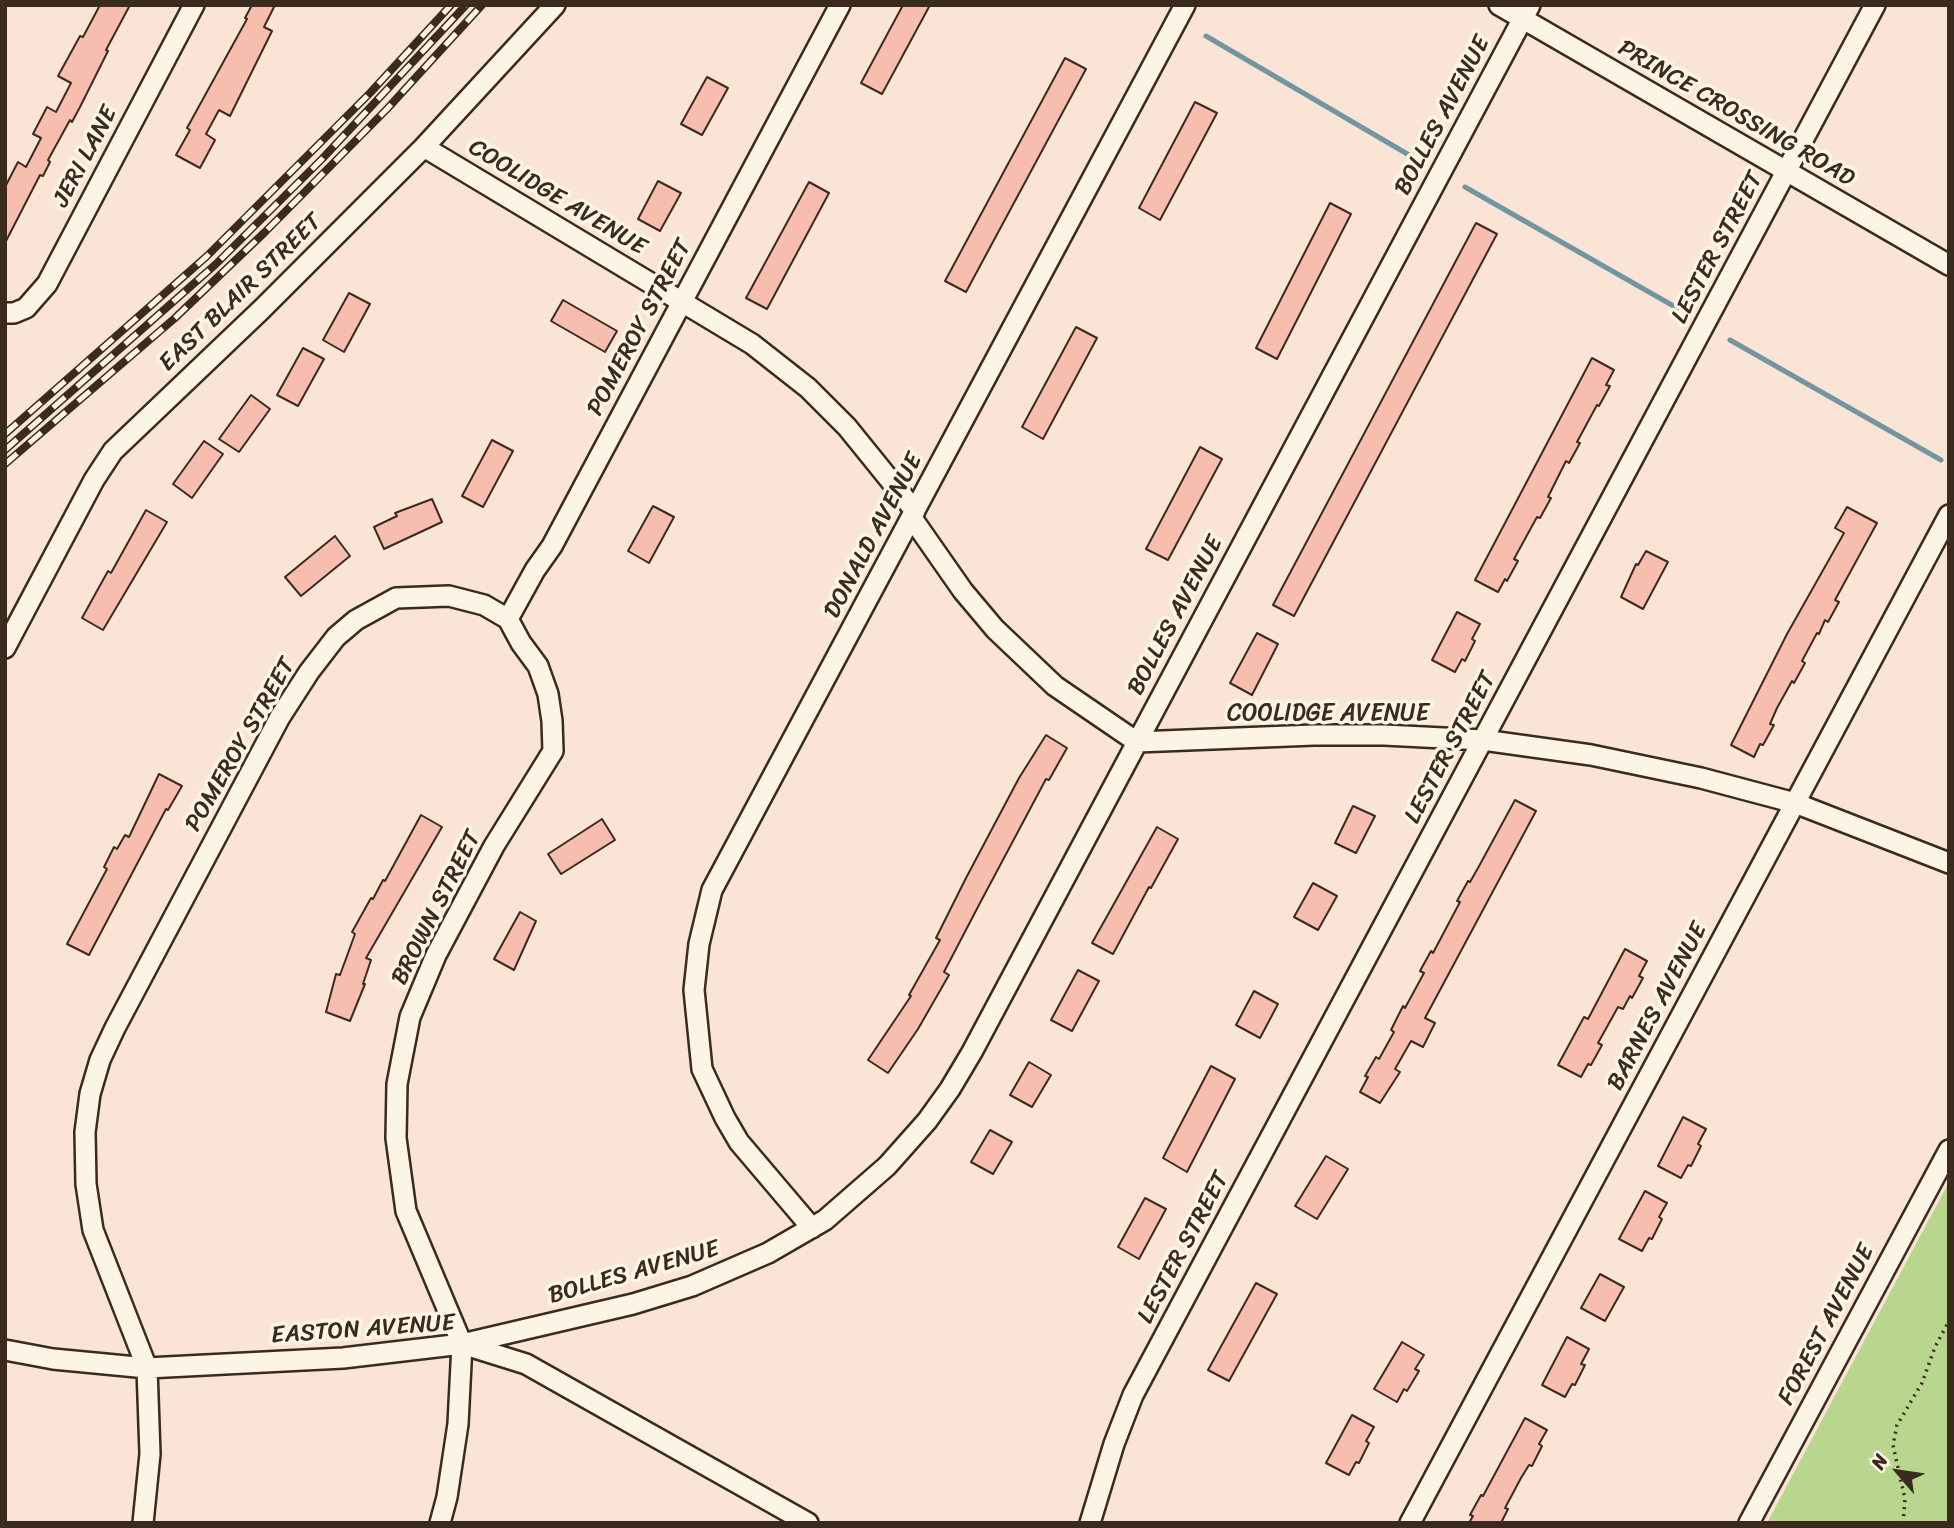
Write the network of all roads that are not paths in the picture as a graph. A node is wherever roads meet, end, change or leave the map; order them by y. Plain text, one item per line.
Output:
1 (194, 5) edge
2 (555, 5) edge
3 (840, 5) edge
4 (1185, 5) edge
5 (1499, 5) edge
6 (1875, 5) edge
7 (1527, 12) edge
8 (424, 147) junction
9 (1787, 172) junction
10 (1949, 265) edge
11 (682, 300) junction
12 (5, 313) edge
13 (914, 514) junction
14 (1949, 514) edge
15 (508, 620) junction
16 (5, 648) edge
17 (1483, 740) junction
18 (1137, 742) junction
19 (1795, 803) junction
20 (1949, 863) edge
21 (1949, 1150) edge
22 (818, 1224) junction
23 (462, 1344) junction
24 (5, 1350) edge
25 (147, 1368) junction
26 (143, 1523) edge
27 (440, 1523) edge
28 (808, 1523) edge
29 (1090, 1523) edge
30 (1410, 1523) edge
31 (1749, 1523) edge

1 - 12 street, JERI LANE
2 - 8 street, EAST BLAIR STREET
3 - 11 street, POMEROY STREET
4 - 13 street, DONALD AVENUE
5 - 7 street, PRINCE CROSSING ROAD
6 - 9 street, LESTER STREET
7 - 9 street, PRINCE CROSSING ROAD
7 - 18 street, BOLLES AVENUE
8 - 11 street, COOLIDGE AVENUE
8 - 16 street, EAST BLAIR STREET
9 - 10 street, PRINCE CROSSING ROAD
9 - 17 street, LESTER STREET
11 - 13 street, COOLIDGE AVENUE
11 - 15 street, POMEROY STREET
13 - 18 street, COOLIDGE AVENUE
13 - 22 street, DONALD AVENUE
14 - 19 street, BARNES AVENUE
15 - 23 street, BROWN STREET
15 - 25 street, POMEROY STREET
17 - 18 street, COOLIDGE AVENUE
17 - 19 street, COOLIDGE AVENUE
17 - 29 street, LESTER STREET
18 - 22 street, BOLLES AVENUE
19 - 20 street, COOLIDGE AVENUE
19 - 30 street, BARNES AVENUE
21 - 31 street, FOREST AVENUE
22 - 23 street, BOLLES AVENUE
23 - 25 street, EASTON AVENUE
23 - 27 street, BROWN STREET
23 - 28 street, EASTON AVENUE
24 - 25 street, EASTON AVENUE
25 - 26 street, POMEROY STREET

